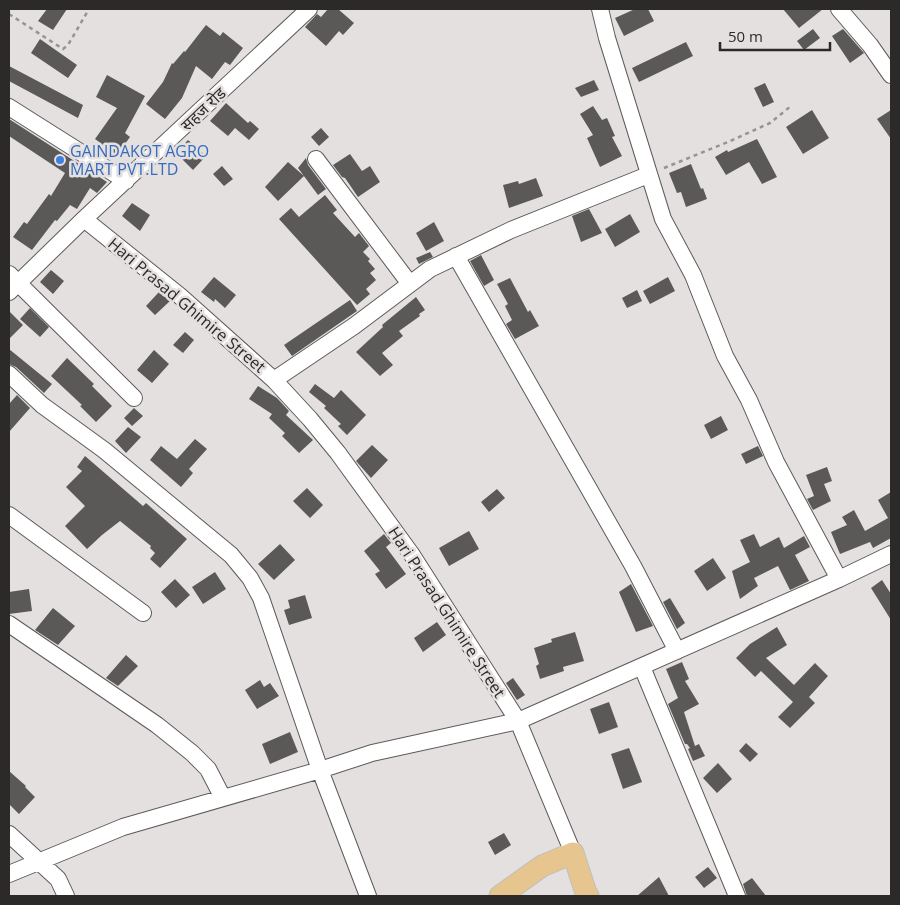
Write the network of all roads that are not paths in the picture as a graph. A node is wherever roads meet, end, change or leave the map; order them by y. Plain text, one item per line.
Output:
1 (309, 9) edge
2 (600, 9) edge
3 (838, 9) edge
4 (891, 75) edge
5 (9, 107) edge
6 (316, 159) dead end
7 (648, 175) junction
8 (126, 180) junction
9 (84, 219) junction
10 (456, 256) junction
11 (12, 283) edge
12 (410, 284) junction
13 (9, 374) edge
14 (274, 380) junction
15 (134, 398) dead end
16 (9, 515) edge
17 (891, 554) edge
18 (839, 579) junction
19 (143, 613) dead end
20 (9, 624) edge
21 (677, 651) junction
22 (642, 667) junction
23 (518, 721) junction
24 (320, 770) junction
25 (223, 798) junction
26 (9, 834) edge
27 (573, 852) junction
28 (40, 861) junction
29 (9, 874) edge
30 (66, 896) edge
31 (368, 896) edge
32 (500, 896) edge
33 (588, 896) edge
34 (737, 896) edge

1 - 8 street, सहज रोड
2 - 7 street
3 - 4 street
5 - 8 street
6 - 12 street
7 - 10 street
7 - 18 street
8 - 9 street, सहज रोड
9 - 11 street, सहज रोड
9 - 14 street, Hari Prasad Ghimire Street
10 - 12 street
10 - 21 street
11 - 15 street
12 - 14 street
13 - 24 street
14 - 23 street, Hari Prasad Ghimire Street
16 - 19 street
17 - 18 street
18 - 21 street
20 - 25 street
21 - 22 street
22 - 23 street
22 - 34 street
23 - 24 street
23 - 27 street, Hari Prasad Ghimire Street
24 - 25 street
24 - 31 street
25 - 28 street
26 - 28 street
27 - 32 main road
27 - 33 main road
28 - 29 street
28 - 30 street

